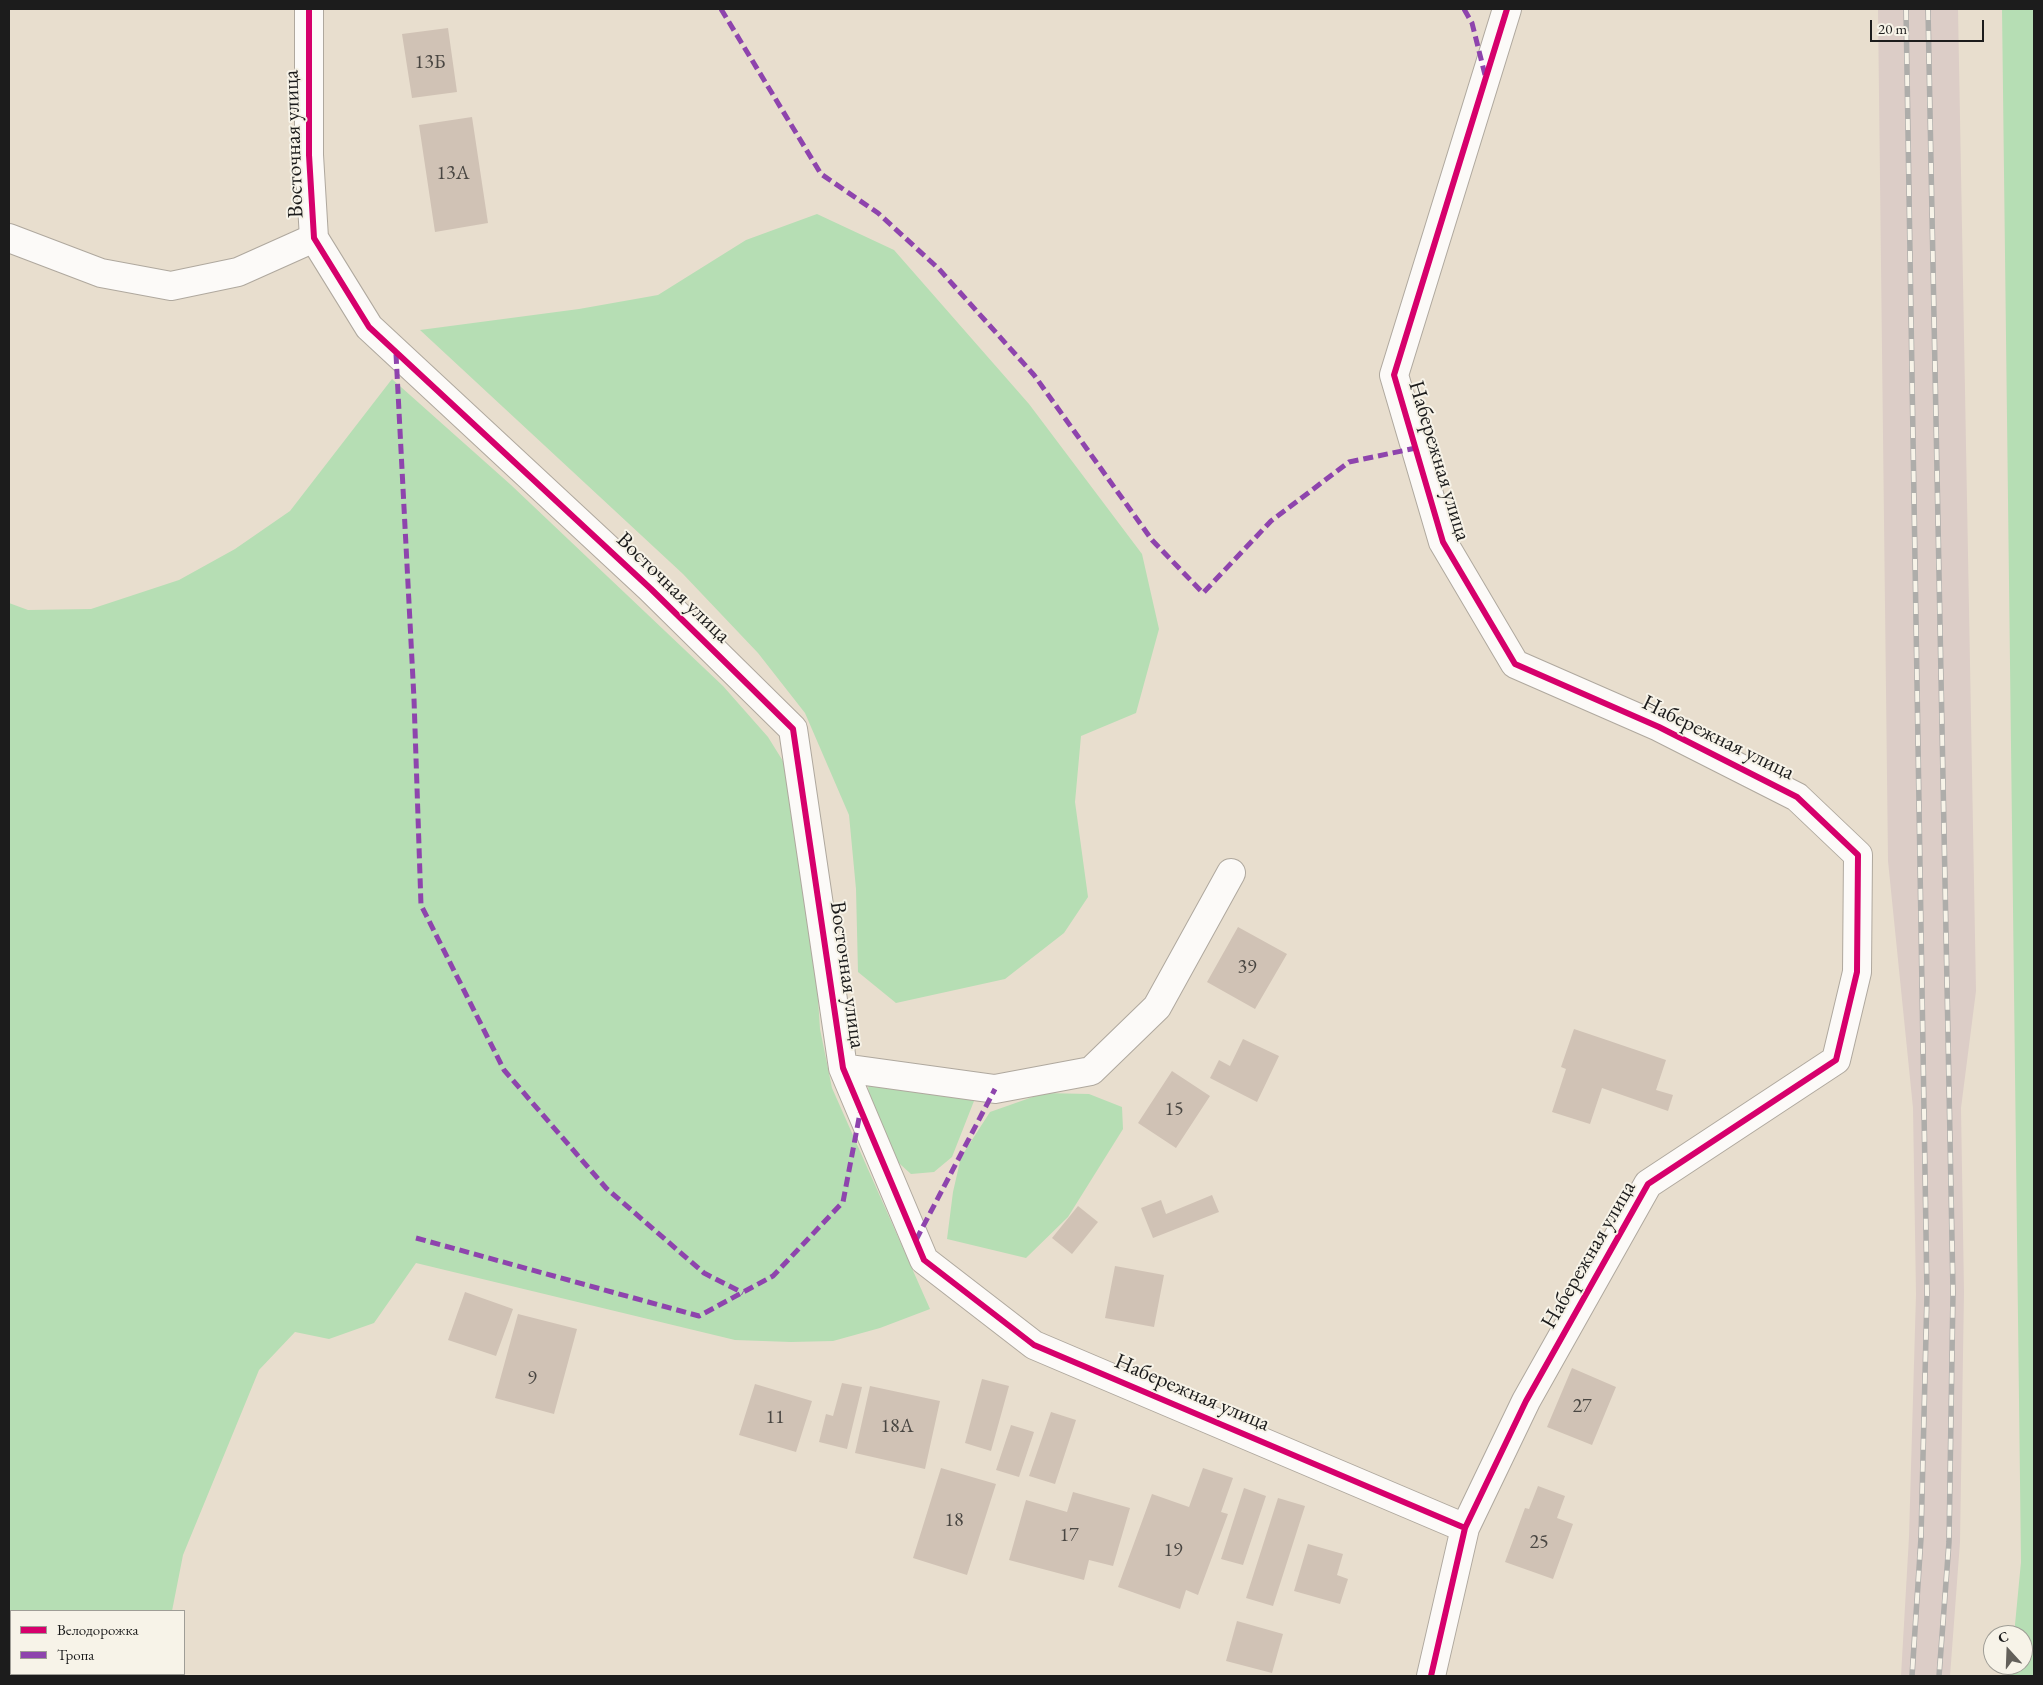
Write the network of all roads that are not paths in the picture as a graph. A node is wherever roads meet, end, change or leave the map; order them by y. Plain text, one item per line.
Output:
1 (309, 9) edge
2 (1507, 9) edge
3 (9, 238) edge
4 (314, 238) junction
5 (1231, 873) dead end
6 (843, 1068) junction
7 (924, 1260) joint
8 (1465, 1528) junction
9 (1431, 1676) edge

1 - 4 street, Восточная улица
2 - 8 street, Набережная улица
3 - 4 street
4 - 6 street, Восточная улица
5 - 6 street
6 - 7 street, Восточная улица
7 - 8 street, Набережная улица
8 - 9 street, Набережная улица

